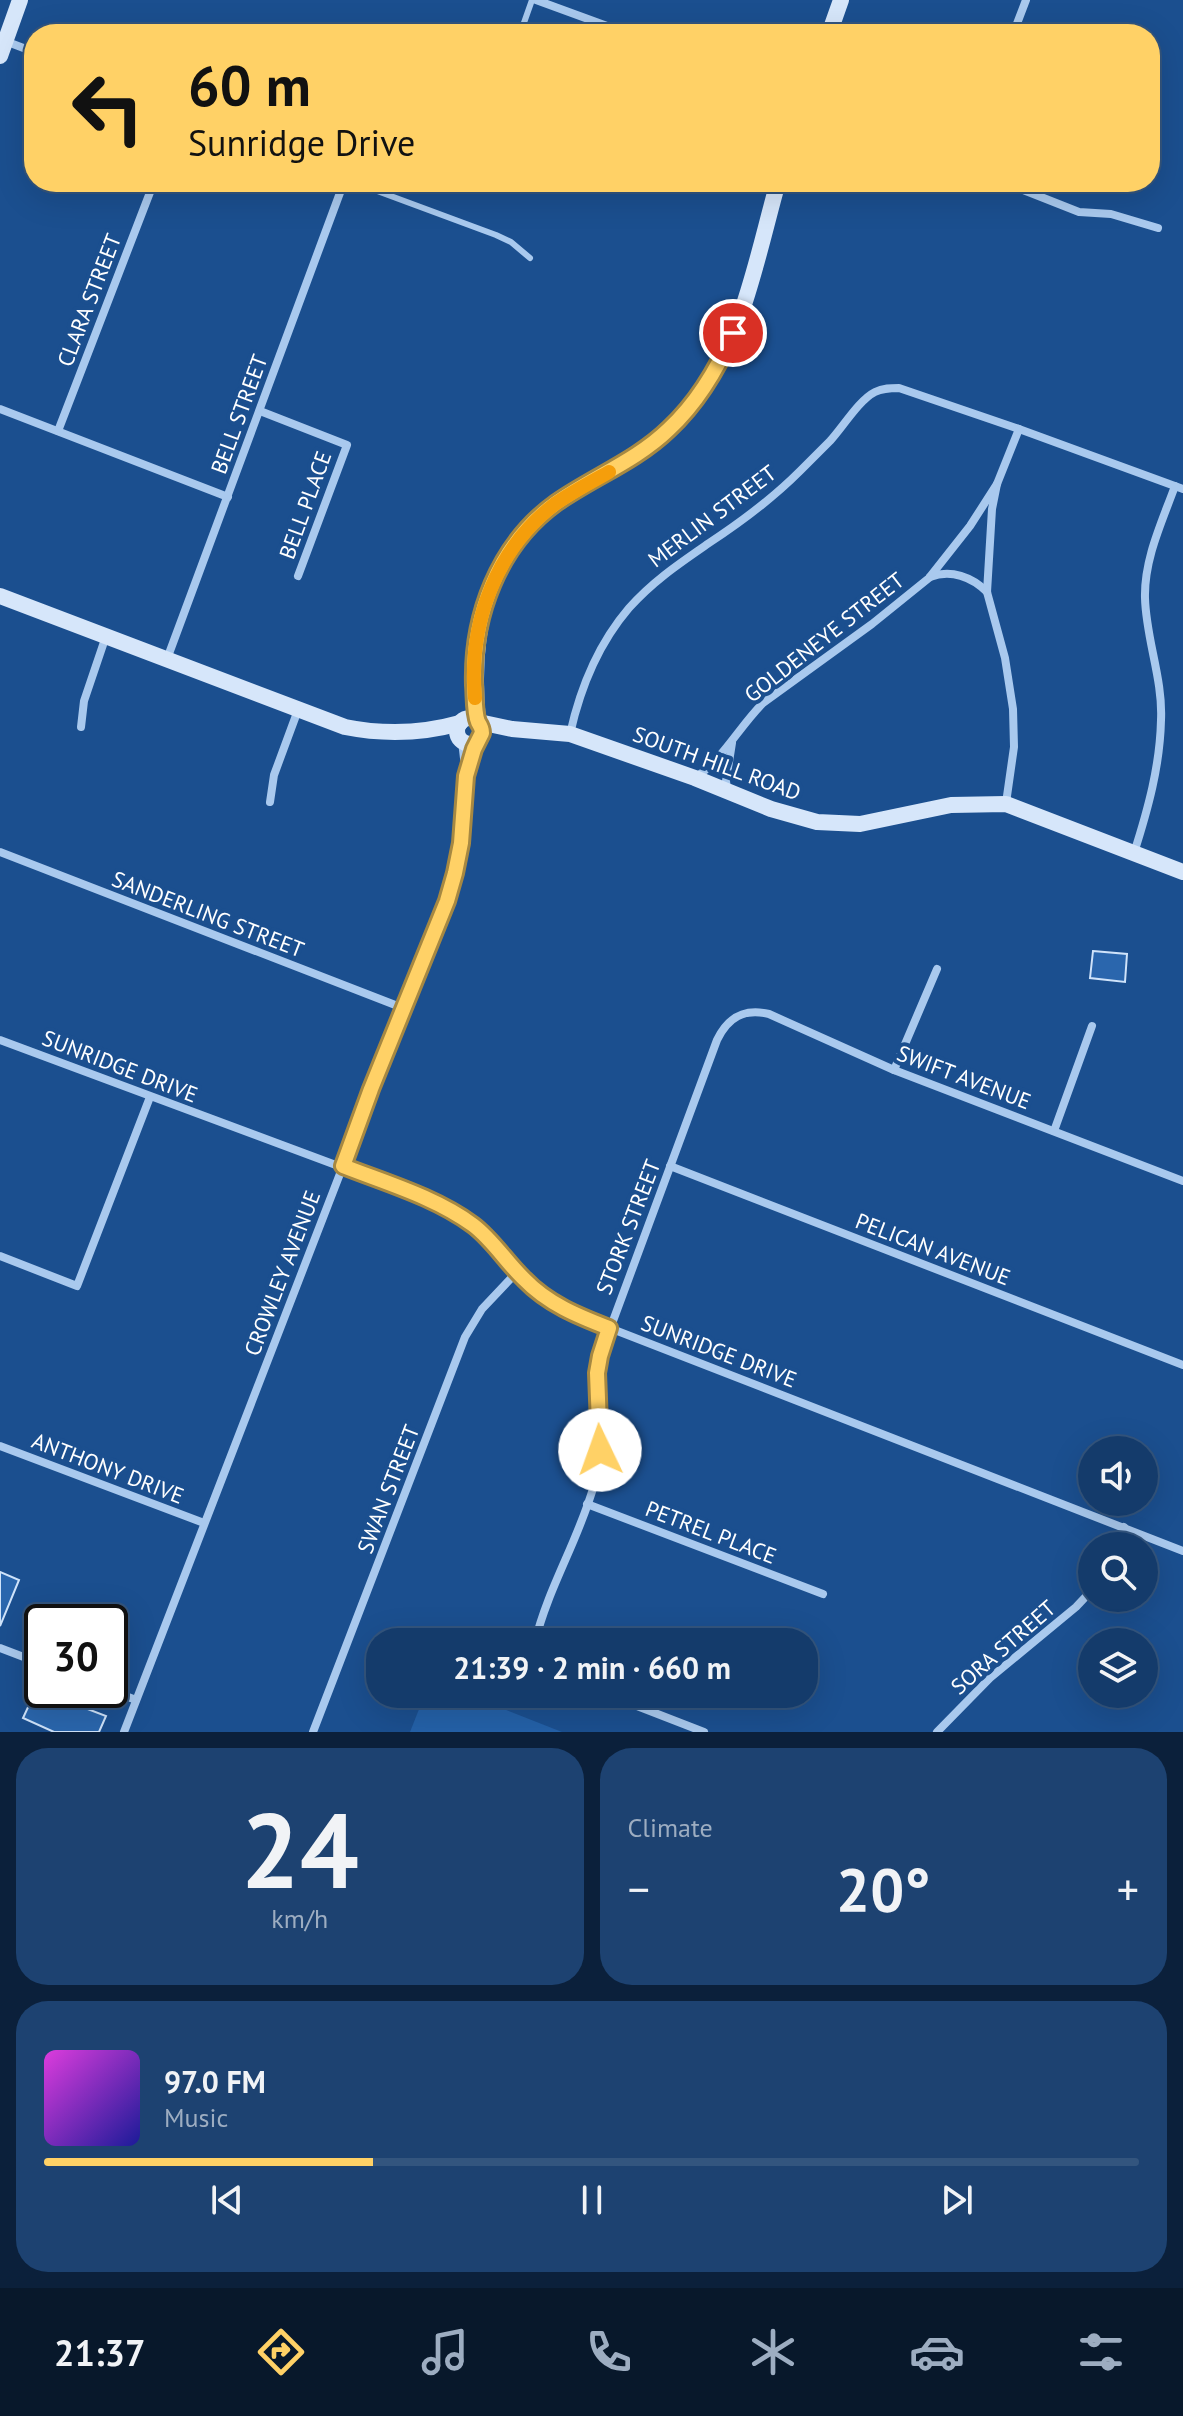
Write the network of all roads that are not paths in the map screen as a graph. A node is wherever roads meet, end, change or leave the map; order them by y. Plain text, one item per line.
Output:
1 (20, 0) edge
2 (534, 0) edge
3 (841, 0) edge
4 (1026, 0) edge
5 (524, 24) edge
6 (601, 24) edge
7 (833, 24) edge
8 (1017, 24) edge
9 (2, 46) edge
10 (24, 50) edge
11 (150, 192) edge
12 (340, 192) edge
13 (380, 192) edge
14 (775, 192) edge
15 (1028, 192) edge
16 (1158, 228) dead end
17 (530, 258) dead end
18 (0, 409) edge
19 (260, 411) junction
20 (1019, 429) junction
21 (58, 431) junction
22 (997, 484) junction
23 (1179, 487) edge
24 (228, 497) junction
25 (298, 576) dead end
26 (929, 578) junction
27 (987, 592) junction
28 (0, 596) edge
29 (106, 636) junction
30 (167, 659) junction
31 (298, 710) junction
32 (81, 727) dead end
33 (470, 731) junction
34 (570, 734) junction
35 (732, 743) junction
36 (466, 776) junction
37 (695, 778) junction
38 (727, 791) junction
39 (270, 802) dead end
40 (1006, 804) junction
41 (0, 852) edge
42 (1134, 853) junction
43 (1183, 872) edge
44 (937, 969) dead end
45 (403, 1008) junction
46 (734, 1017) joint
47 (1092, 1026) dead end
48 (0, 1040) edge
49 (894, 1070) junction
50 (150, 1097) junction
51 (1054, 1131) junction
52 (343, 1166) junction
53 (670, 1166) junction
54 (1183, 1181) edge
55 (0, 1256) edge
56 (517, 1272) junction
57 (609, 1328) junction
58 (1183, 1365) edge
59 (0, 1446) edge
60 (587, 1504) junction
61 (204, 1523) junction
62 (1124, 1527) junction
63 (1122, 1532) edge
64 (1183, 1551) edge
65 (823, 1594) dead end
66 (1078, 1605) edge
67 (540, 1628) edge
68 (0, 1648) edge
69 (24, 1657) edge
70 (128, 1697) edge
71 (136, 1700) junction
72 (642, 1708) edge
73 (124, 1732) edge
74 (313, 1732) edge
75 (704, 1732) edge
76 (937, 1732) edge

1 - 9 street
2 - 5 lane
2 - 6 street
3 - 7 street
4 - 8 street
9 - 10 street
11 - 21 street, CLARA STREET
12 - 19 street, BELL STREET
13 - 17 lane
14 - 33 street
15 - 16 street
18 - 21 street
19 - 24 street, BELL STREET
19 - 25 street, BELL PLACE
20 - 22 street
20 - 23 street, MERLIN STREET
20 - 34 street, MERLIN STREET
21 - 24 street
22 - 26 street, GOLDENEYE STREET
22 - 27 street
23 - 42 street
24 - 30 street, BELL STREET
26 - 27 street
26 - 35 street, GOLDENEYE STREET
27 - 40 street
28 - 29 street, SOUTH HILL ROAD
29 - 30 street, SOUTH HILL ROAD
29 - 32 street
30 - 31 street, SOUTH HILL ROAD
31 - 33 street, SOUTH HILL ROAD
31 - 39 street
33 - 34 street, SOUTH HILL ROAD
33 - 36 street, CROWLEY AVENUE
33 - 36 street, CROWLEY AVENUE
34 - 37 street, SOUTH HILL ROAD
35 - 37 street, GOLDENEYE STREET
35 - 38 street, GOLDENEYE STREET
36 - 45 street, CROWLEY AVENUE
37 - 38 street, SOUTH HILL ROAD
38 - 40 street, SOUTH HILL ROAD
40 - 42 street, SOUTH HILL ROAD
41 - 45 street, SANDERLING STREET
42 - 43 street, SOUTH HILL ROAD
44 - 49 street
45 - 52 street, CROWLEY AVENUE
46 - 49 street, SWIFT AVENUE
46 - 53 street, STORK STREET
47 - 51 street
48 - 50 street, SUNRIDGE DRIVE
49 - 51 street, SWIFT AVENUE
50 - 52 street, SUNRIDGE DRIVE
50 - 55 street
51 - 54 street, SWIFT AVENUE
52 - 56 street, SUNRIDGE DRIVE
52 - 61 street, CROWLEY AVENUE
53 - 57 street, STORK STREET
53 - 58 street, PELICAN AVENUE
56 - 57 street, SUNRIDGE DRIVE
56 - 74 street, SWAN STREET
57 - 60 street, STORK STREET
57 - 62 street, SUNRIDGE DRIVE
59 - 61 street, ANTHONY DRIVE
60 - 65 street, PETREL PLACE
60 - 67 street, STORK STREET
61 - 71 street, CROWLEY AVENUE
62 - 63 street
62 - 64 street, SUNRIDGE DRIVE
66 - 76 street, SORA STREET
68 - 69 street
70 - 71 street
71 - 73 street, CROWLEY AVENUE
72 - 75 street

